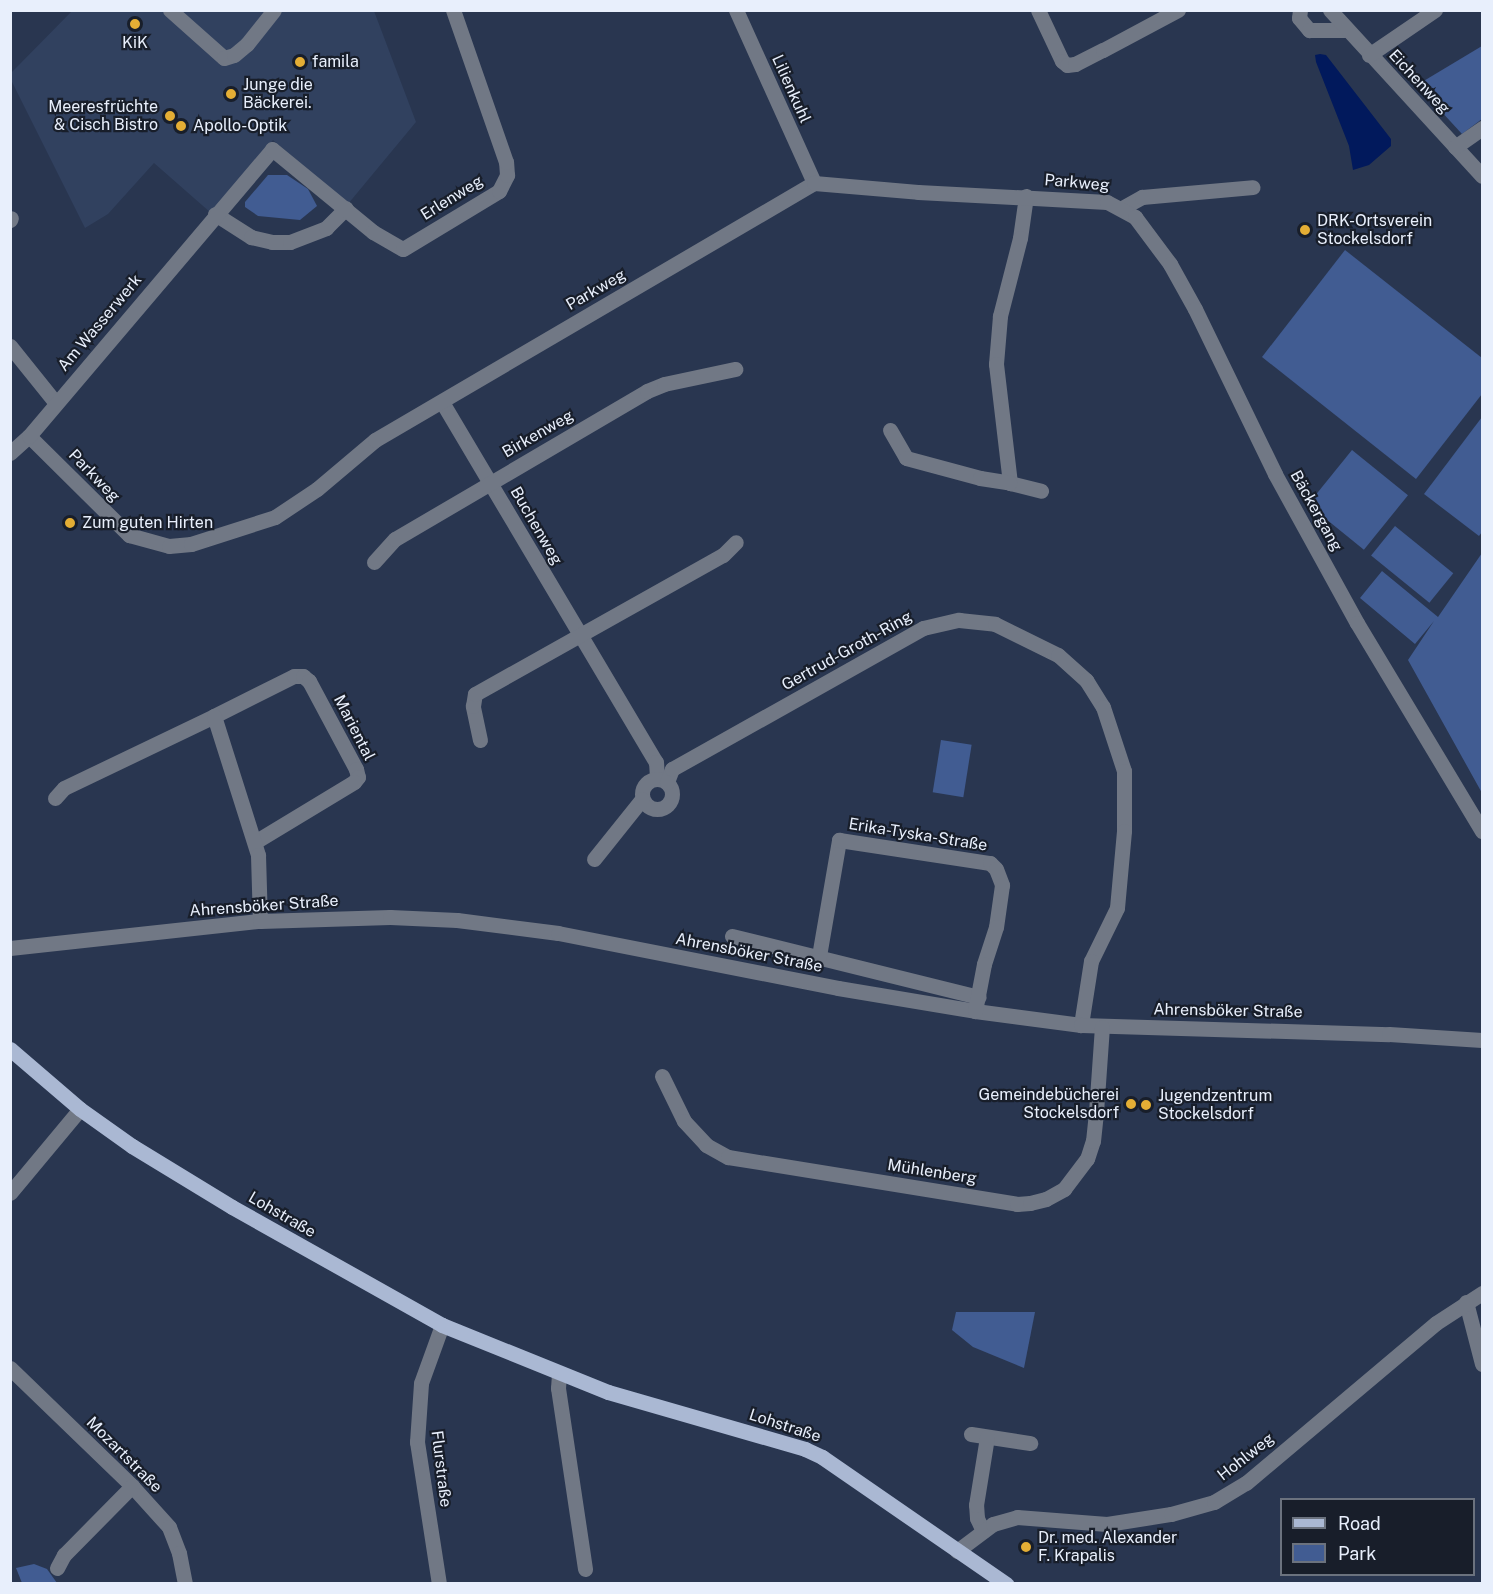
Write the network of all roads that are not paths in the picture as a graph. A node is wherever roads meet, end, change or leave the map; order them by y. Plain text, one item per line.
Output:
1 (170, 10) edge
2 (274, 10) edge
3 (453, 10) edge
4 (736, 10) edge
5 (1038, 10) edge
6 (1178, 10) edge
7 (1300, 10) edge
8 (1330, 10) edge
9 (1435, 10) edge
10 (1347, 30) junction
11 (1369, 55) junction
12 (1482, 128) edge
13 (1455, 147) junction
14 (272, 149) joint
15 (1482, 176) edge
16 (814, 183) junction
17 (1253, 187) dead end
18 (1026, 196) junction
19 (346, 208) junction
20 (1122, 208) junction
21 (216, 214) junction
22 (10, 346) edge
23 (735, 369) dead end
24 (56, 402) junction
25 (442, 402) junction
26 (890, 430) dead end
27 (29, 436) junction
28 (10, 453) edge
29 (490, 483) junction
30 (1010, 483) junction
31 (1041, 491) dead end
32 (736, 542) dead end
33 (374, 562) dead end
34 (580, 638) junction
35 (214, 716) junction
36 (480, 740) dead end
37 (662, 780) junction
38 (54, 798) dead end
39 (642, 799) junction
40 (1482, 831) edge
41 (255, 842) junction
42 (594, 859) dead end
43 (260, 921) junction
44 (732, 936) dead end
45 (10, 948) edge
46 (819, 956) junction
47 (977, 1004) junction
48 (1081, 1025) junction
49 (1102, 1027) junction
50 (1482, 1040) edge
51 (10, 1048) edge
52 (662, 1076) dead end
53 (80, 1109) junction
54 (10, 1193) edge
55 (1482, 1293) edge
56 (1466, 1302) junction
57 (442, 1325) junction
58 (1482, 1361) edge
59 (10, 1368) edge
60 (559, 1374) junction
61 (971, 1434) dead end
62 (987, 1437) junction
63 (1030, 1443) dead end
64 (132, 1486) junction
65 (983, 1531) junction
66 (957, 1551) junction
67 (57, 1568) dead end
68 (585, 1569) dead end
69 (185, 1584) edge
70 (439, 1584) edge
71 (1006, 1584) edge

1 - 2 street
3 - 19 street, Erlenweg
4 - 16 street, Lilienkuhl
5 - 6 street
7 - 10 street
8 - 10 street, Eichenweg
9 - 11 street
10 - 11 street, Eichenweg
11 - 13 street, Eichenweg
12 - 13 street
13 - 15 street, Eichenweg
14 - 19 street, Erlenweg
14 - 21 street, Am Wasserwerk
16 - 18 street, Parkweg
16 - 25 street, Parkweg
17 - 20 street, Parkweg
18 - 20 street, Parkweg
18 - 30 street
19 - 21 street
20 - 40 street, Bäckergang
21 - 24 street, Am Wasserwerk
22 - 24 street
23 - 29 street, Birkenweg
24 - 27 street, Am Wasserwerk
25 - 27 street, Parkweg
25 - 29 street, Buchenweg
26 - 30 street
27 - 28 street, Am Wasserwerk
29 - 33 street, Birkenweg
29 - 34 street, Buchenweg
30 - 31 street
32 - 34 street
34 - 36 street
34 - 37 street
35 - 38 street, Mariental
35 - 41 street
35 - 41 street, Mariental
37 - 39 street, Gertrud-Groth-Ring
37 - 39 street
37 - 48 street, Gertrud-Groth-Ring
39 - 42 street, Gertrud-Groth-Ring
41 - 43 street
43 - 45 street, Ahrensböker Straße
43 - 47 street, Ahrensböker Straße
44 - 46 street, Ahrensböker Straße
46 - 47 street, Ahrensböker Straße
46 - 47 street, Erika-Tyska-Straße
47 - 48 street, Ahrensböker Straße
48 - 49 street, Ahrensböker Straße
49 - 50 street, Ahrensböker Straße
49 - 52 street, Mühlenberg
51 - 53 main road, Lohstraße
53 - 54 street
53 - 57 main road, Lohstraße
55 - 56 street, Hohlweg
56 - 58 street
56 - 65 street, Hohlweg
57 - 60 main road, Lohstraße
57 - 70 street, Flurstraße
59 - 64 street, Mozartstraße
60 - 66 main road, Lohstraße
60 - 68 street
61 - 62 street
62 - 63 street
62 - 65 street
64 - 67 street
64 - 69 street, Mozartstraße
65 - 66 street, Hohlweg
66 - 71 main road, Lohstraße

